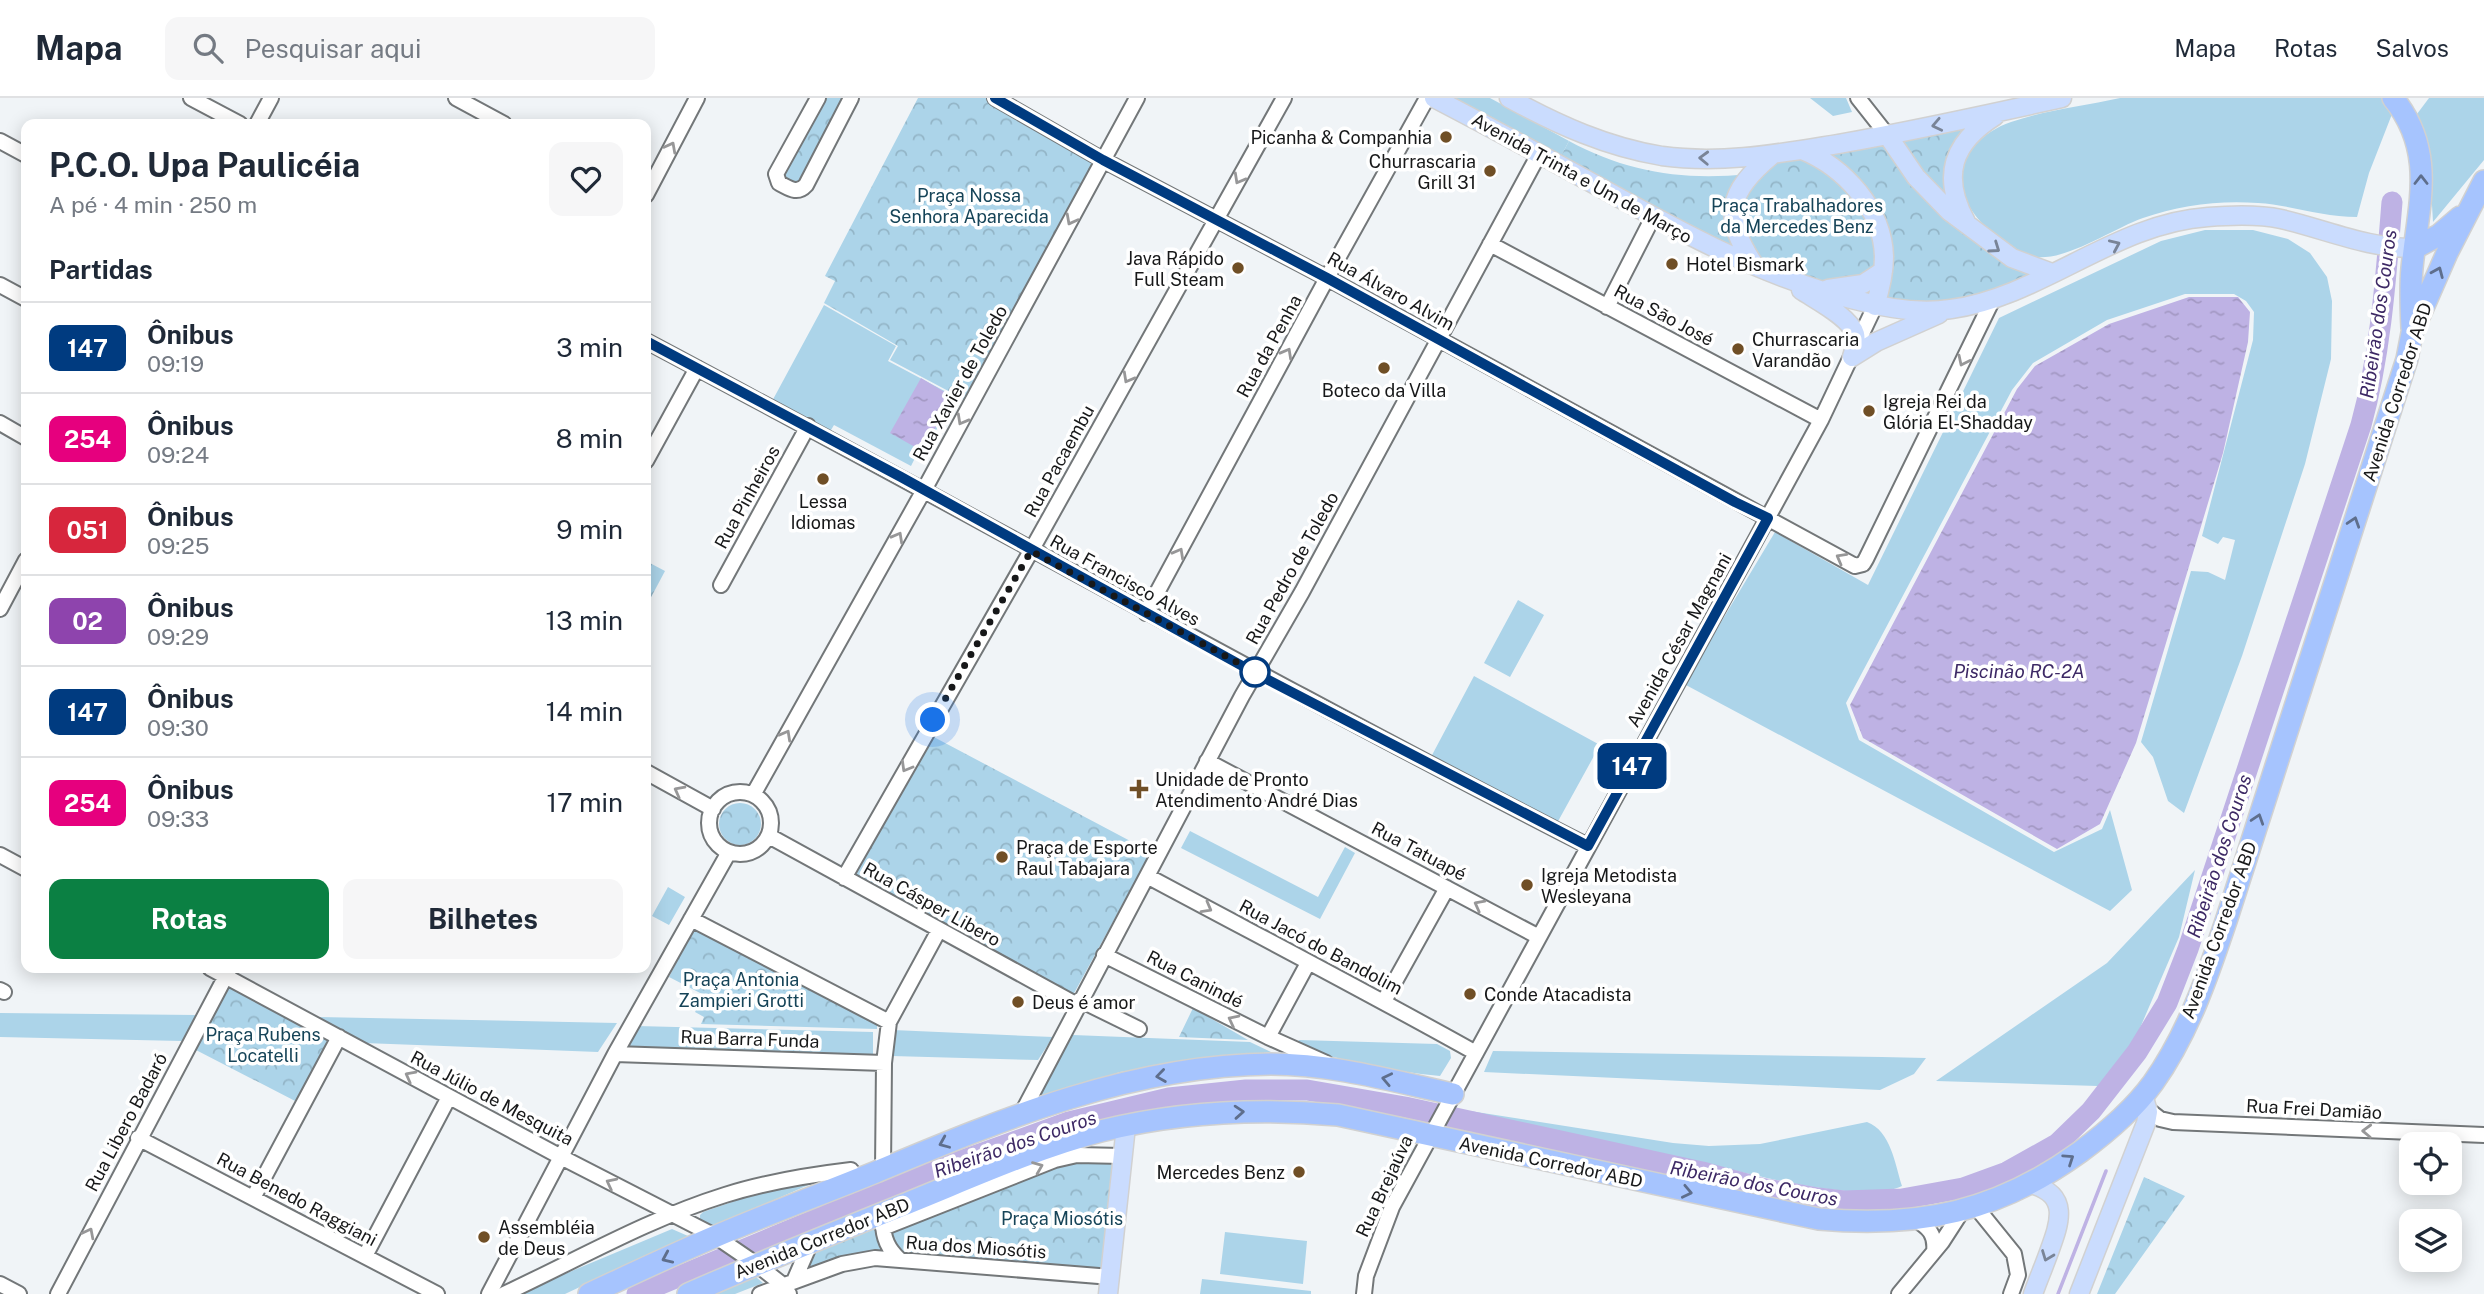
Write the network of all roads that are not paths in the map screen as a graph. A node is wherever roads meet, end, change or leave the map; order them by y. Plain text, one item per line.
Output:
1 (191, 98) edge
2 (271, 98) edge
3 (456, 98) edge
4 (697, 98) edge
5 (818, 98) edge
6 (852, 98) edge
7 (995, 98) edge
8 (1137, 98) edge
9 (1284, 98) edge
10 (1427, 98) edge
11 (1434, 98) edge
12 (1508, 98) edge
13 (1858, 98) edge
14 (2062, 98) edge
15 (2393, 98) edge
16 (2004, 111) junction
17 (231, 119) edge
18 (260, 119) edge
19 (495, 119) edge
20 (1888, 136) junction
21 (0, 141) edge
22 (1802, 150) junction
23 (21, 152) edge
24 (1539, 154) junction
25 (1772, 155) junction
26 (1103, 160) junction
27 (2484, 181) edge
28 (651, 185) edge
29 (2484, 199) edge
30 (2466, 212) junction
31 (1654, 217) junction
32 (1216, 221) junction
33 (1970, 228) junction
34 (1489, 244) junction
35 (2410, 248) junction
36 (1755, 266) junction
37 (1883, 271) junction
38 (2052, 273) junction
39 (1327, 278) junction
40 (1784, 279) junction
41 (0, 285) edge
42 (1820, 290) junction
43 (21, 296) edge
44 (1993, 299) junction
45 (1875, 306) junction
46 (1607, 307) junction
47 (1950, 309) junction
48 (2413, 333) junction
49 (1438, 339) junction
50 (651, 344) edge
51 (1852, 357) junction
52 (697, 368) junction
53 (1821, 420) junction
54 (0, 423) edge
55 (808, 426) junction
56 (21, 435) edge
57 (651, 452) edge
58 (924, 490) junction
59 (1768, 518) junction
60 (1031, 551) junction
61 (21, 569) edge
62 (0, 575) edge
63 (14, 582) junction
64 (721, 585) dead end
65 (0, 609) edge
66 (1146, 613) junction
67 (1255, 673) junction
68 (1207, 761) junction
69 (651, 775) edge
70 (753, 795) junction
71 (713, 809) junction
72 (769, 836) junction
73 (1588, 846) junction
74 (729, 852) junction
75 (0, 855) edge
76 (21, 865) edge
77 (1147, 876) junction
78 (844, 878) junction
79 (1447, 888) junction
80 (691, 919) junction
81 (939, 930) junction
82 (1539, 937) junction
83 (1104, 955) junction
84 (1308, 963) junction
85 (227, 973) edge
86 (230, 973) edge
87 (1384, 1001) junction
88 (1079, 1003) junction
89 (888, 1022) junction
90 (1139, 1029) dead end
91 (339, 1037) junction
92 (1268, 1037) junction
93 (1476, 1053) junction
94 (615, 1054) junction
95 (884, 1063) junction
96 (1341, 1069) junction
97 (449, 1097) junction
98 (1451, 1099) junction
99 (2145, 1102) junction
100 (1022, 1113) junction
101 (1126, 1126) junction
102 (1431, 1131) junction
103 (2484, 1135) edge
104 (138, 1138) junction
105 (1122, 1156) junction
106 (561, 1157) junction
107 (883, 1169) junction
108 (851, 1170) dead end
109 (2031, 1184) junction
110 (253, 1198) junction
111 (1969, 1209) junction
112 (673, 1214) junction
113 (885, 1217) junction
114 (1914, 1219) junction
115 (719, 1239) junction
116 (811, 1242) junction
117 (1934, 1252) junction
118 (365, 1256) junction
119 (751, 1260) junction
120 (900, 1260) junction
121 (0, 1284) edge
122 (1110, 1285) edge
123 (789, 1287) edge
124 (19, 1294) edge
125 (58, 1294) edge
126 (437, 1294) edge
127 (489, 1294) edge
128 (505, 1294) edge
129 (589, 1294) edge
130 (688, 1294) edge
131 (760, 1294) edge
132 (1364, 1294) edge
133 (1899, 1294) edge
134 (2011, 1294) edge
135 (2033, 1294) edge
136 (2079, 1294) edge

1 - 17 street
2 - 18 street
3 - 19 street
28 -> 4 street
5 - 6 street
7 - 26 street, Rua Álvaro Alvim
8 - 26 street, Rua Xavier de Toledo
9 -> 32 street, Rua Pacaembu
10 - 39 street, Rua da Penha
11 - 24 main road, Avenida Trinta e Um de Março
25 -> 12 main road, Avenida Trinta e Um de Março
13 - 20 street
14 - 16 main road, Avenida Trinta e Um de Março
35 -> 15 highway
16 -> 20 main road, Avenida Trinta e Um de Março
16 - 33 main road
20 - 22 main road, Avenida Trinta e Um de Março
20 - 33 main road
21 - 23 street
22 - 25 main road, Avenida Trinta e Um de Março
22 - 37 main road
24 - 31 main road, Avenida Trinta e Um de Março
24 - 34 street, Rua Pedro de Toledo
25 - 36 main road
26 - 32 street, Rua Álvaro Alvim
26 -> 58 street, Rua Xavier de Toledo
27 - 30 highway, Avenida Corredor ABD
29 - 30 highway
30 - 35 highway
48 -> 30 highway, Avenida Corredor ABD
31 - 36 main road, Avenida Trinta e Um de Março
31 - 46 street
32 - 39 street, Rua Álvaro Alvim
32 -> 60 street, Rua Pacaembu
33 -> 38 main road
34 - 46 street, Rua São José
34 - 49 street, Rua Pedro de Toledo
38 -> 35 main road, Avenida Trinta e Um de Março
35 - 48 highway
36 - 40 main road, Avenida Trinta e Um de Março
37 - 42 main road
37 - 45 main road
38 - 44 main road, Avenida Trinta e Um de Março
39 - 49 street, Rua Álvaro Alvim
66 -> 39 street, Rua da Penha
40 - 42 main road, Avenida Trinta e Um de Março
40 - 51 main road
41 - 43 street
42 - 45 main road, Avenida Trinta e Um de Março
44 - 47 main road, Avenida Trinta e Um de Março
44 -> 59 street, Rua Álvaro Alvim
45 - 47 main road, Avenida Trinta e Um de Março
45 - 51 street, Avenida César Magnani
46 - 53 street, Rua São José
47 - 51 main road
99 -> 48 highway, Avenida Corredor ABD
49 - 59 street, Rua Álvaro Alvim
49 - 67 street, Rua Pedro de Toledo
50 - 52 street, Rua Francisco Alves
51 - 53 street, Avenida César Magnani
52 - 55 street, Rua Francisco Alves
52 - 57 street
53 - 59 street, Avenida César Magnani
54 - 56 street
55 - 58 street, Rua Francisco Alves
55 - 64 street, Rua Pinheiros
58 - 60 street, Rua Francisco Alves
70 -> 58 street, Rua Xavier de Toledo
59 - 73 street, Avenida César Magnani
60 - 66 street, Rua Francisco Alves
60 -> 78 street, Rua Pacaembu
61 - 63 street
62 - 63 street
63 - 65 street
66 - 67 street, Rua Francisco Alves
67 - 68 street, Rua Pedro de Toledo
67 - 73 street, Rua Francisco Alves
68 - 77 street, Rua Pedro de Toledo
68 - 79 street, Rua Tatuapé
71 -> 69 street
70 - 71 street
70 - 72 street
71 - 74 street
72 - 74 street
72 - 78 street, Rua Cásper Libero
73 - 82 street, Avenida César Magnani
74 - 80 street
75 - 76 street
77 - 83 street, Rua Pedro de Toledo
77 -> 84 street, Rua Jacó do Bandolim
78 - 81 street, Rua Cásper Libero
82 -> 79 street, Rua Tatuapé
79 - 87 street
80 - 89 street
80 - 94 street
81 - 88 street, Rua Cásper Libero
81 - 89 street
82 - 93 street, Avenida César Magnani
83 - 88 street, Rua Pedro de Toledo
92 -> 83 street, Rua Canindé
84 - 87 street, Rua Jacó do Bandolim
84 - 92 street
85 - 104 street, Rua Libero Badaró
86 - 91 street, Rua Júlio de Mesquita
87 - 93 street, Rua Jacó do Bandolim
88 - 90 street, Rua Cásper Libero
88 - 100 street, Rua Pedro de Toledo
89 - 95 street
97 -> 91 street, Rua Júlio de Mesquita
91 - 110 street
92 - 96 street, Rua Canindé
93 - 98 street, Avenida César Magnani
94 - 95 street, Rua Barra Funda
94 - 106 street
95 - 107 street
98 -> 96 highway
96 -> 100 highway
97 - 106 street, Rua Júlio de Mesquita
97 - 118 street
98 - 102 street, Avenida César Magnani
103 -> 99 street, Rua Frei Damião
109 -> 99 highway, Avenida Corredor ABD
99 - 136 main road
100 -> 107 highway
101 -> 102 highway, Avenida Corredor ABD
101 - 105 main road
101 - 113 highway, Avenida Corredor ABD
102 -> 114 highway, Avenida Corredor ABD
102 - 132 street, Rua Brejaúva
104 - 110 street, Rua Benedo Raggiani
125 -> 104 street, Rua Libero Badaró
113 -> 105 street
105 - 122 main road
112 -> 106 street, Rua Júlio de Mesquita
106 - 127 street
107 - 115 highway
108 - 112 street
109 - 111 highway, Avenida Corredor ABD
109 -> 135 main road
110 - 118 street, Rua Benedo Raggiani
111 - 114 highway, Avenida Corredor ABD
111 - 117 street
111 - 134 street
112 - 115 street, Rua Júlio de Mesquita
112 - 128 street
113 - 116 highway, Avenida Corredor ABD
113 - 120 street
114 - 117 street
115 - 119 street, Rua Júlio de Mesquita
115 -> 129 highway
116 - 119 highway, Avenida Corredor ABD
116 - 123 street
117 - 133 street
118 - 126 street, Rua Benedo Raggiani
119 - 123 street, Rua Júlio de Mesquita
119 - 130 highway, Avenida Corredor ABD
120 - 122 street, Rua dos Miosótis
120 - 123 street, Rua dos Miosótis
121 - 124 street
123 - 131 street, Rua dos Miosótis

